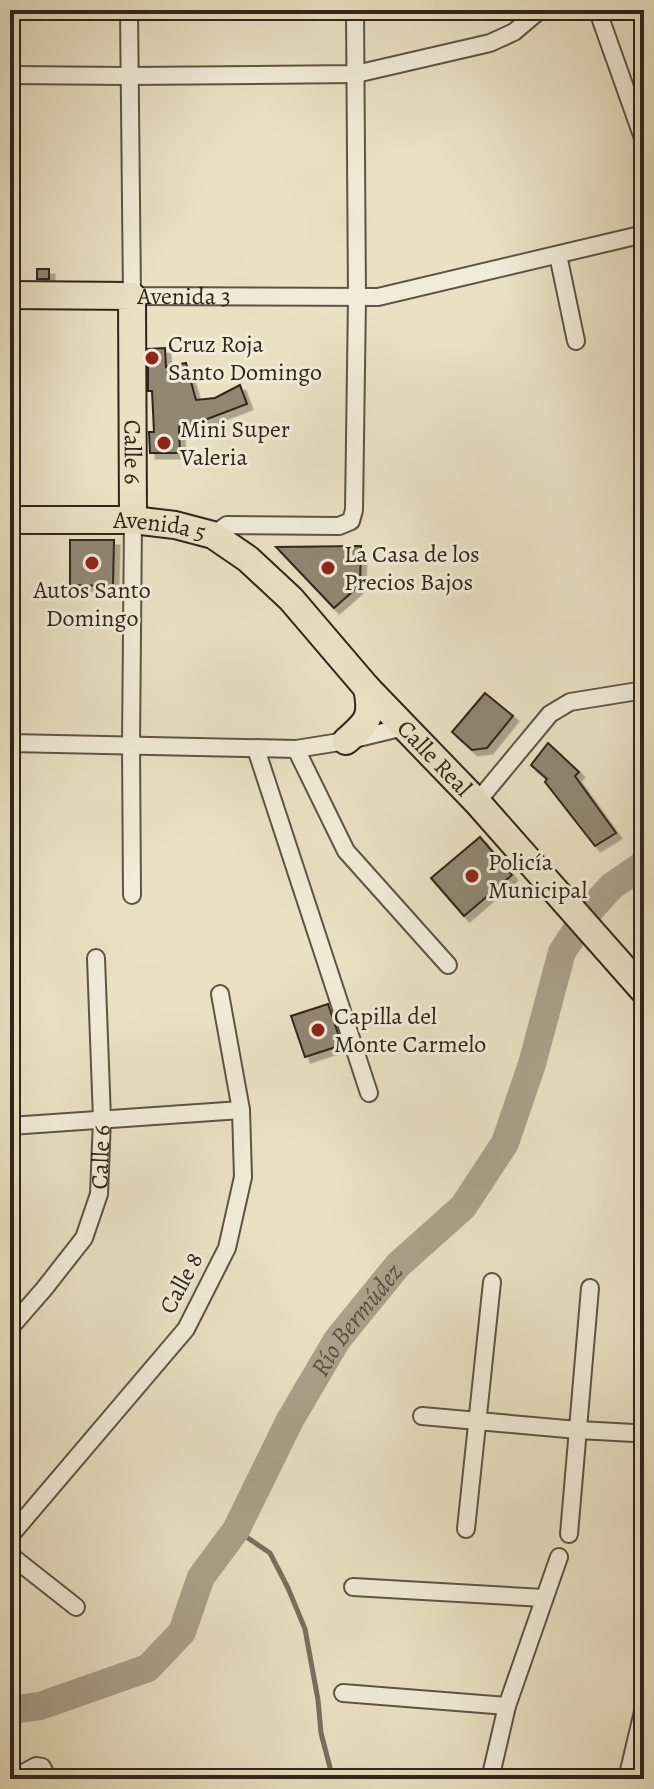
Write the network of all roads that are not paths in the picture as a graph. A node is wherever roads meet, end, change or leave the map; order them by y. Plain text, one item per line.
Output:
1 (129, 10) edge
2 (355, 10) edge
3 (537, 11) edge
4 (601, 20) dead end
5 (356, 74) junction
6 (10, 75) edge
7 (128, 76) junction
8 (644, 141) edge
9 (644, 234) edge
10 (558, 255) junction
11 (10, 295) edge
12 (132, 296) junction
13 (357, 298) junction
14 (576, 341) dead end
15 (10, 520) edge
16 (133, 520) junction
17 (213, 535) junction
18 (367, 688) junction
19 (644, 690) edge
20 (404, 727) junction
21 (346, 741) junction
22 (10, 743) edge
23 (131, 744) junction
24 (256, 749) junction
25 (296, 749) junction
26 (477, 802) junction
27 (132, 895) dead end
28 (96, 958) dead end
29 (448, 965) dead end
30 (644, 991) edge
31 (220, 994) dead end
32 (369, 1093) dead end
33 (241, 1110) junction
34 (102, 1119) junction
35 (10, 1126) edge
36 (492, 1282) dead end
37 (590, 1288) dead end
38 (10, 1328) edge
39 (422, 1416) dead end
40 (479, 1421) junction
41 (578, 1430) junction
42 (644, 1430) edge
43 (466, 1529) dead end
44 (569, 1534) dead end
45 (10, 1536) edge
46 (10, 1555) edge
47 (559, 1557) dead end
48 (353, 1587) dead end
49 (544, 1598) junction
50 (76, 1607) dead end
51 (343, 1693) dead end
52 (507, 1706) junction
53 (644, 1707) edge
54 (24, 1779) edge
55 (48, 1779) edge
56 (490, 1779) edge
57 (627, 1779) edge

1 - 7 street, Calle 6
2 - 5 street
3 - 5 street
4 - 8 street
5 - 7 street
5 - 13 street
6 - 7 street
7 - 12 street, Calle 6
9 - 10 street, Avenida 3
10 - 13 street, Avenida 3
10 - 14 street
11 - 12 main road, Avenida 3
12 - 13 street, Avenida 3
12 - 16 main road, Calle 6
13 - 17 street, Avenida 5
15 - 16 main road, Avenida 5
16 - 17 main road, Avenida 5
16 - 23 street, Calle 6
17 - 18 main road, Calle Real
18 - 20 main road, Calle Real
18 - 21 main road
19 - 26 street
20 - 21 street
20 - 26 main road, Calle Real
21 - 25 street
22 - 23 street
23 - 24 street
23 - 27 street, Calle 6
24 - 25 street
24 - 32 street
25 - 29 street
26 - 30 main road, Calle Real
28 - 34 street, Calle 6
31 - 33 street, Calle 8
33 - 34 street
33 - 45 street, Calle 8
34 - 35 street
34 - 38 street, Calle 6
36 - 40 street
37 - 41 street
39 - 40 street
40 - 41 street
40 - 43 street
41 - 42 street
41 - 44 street
46 - 50 street
47 - 49 street
48 - 49 street
49 - 52 street
51 - 52 street
52 - 56 street
53 - 57 street
54 - 55 street

